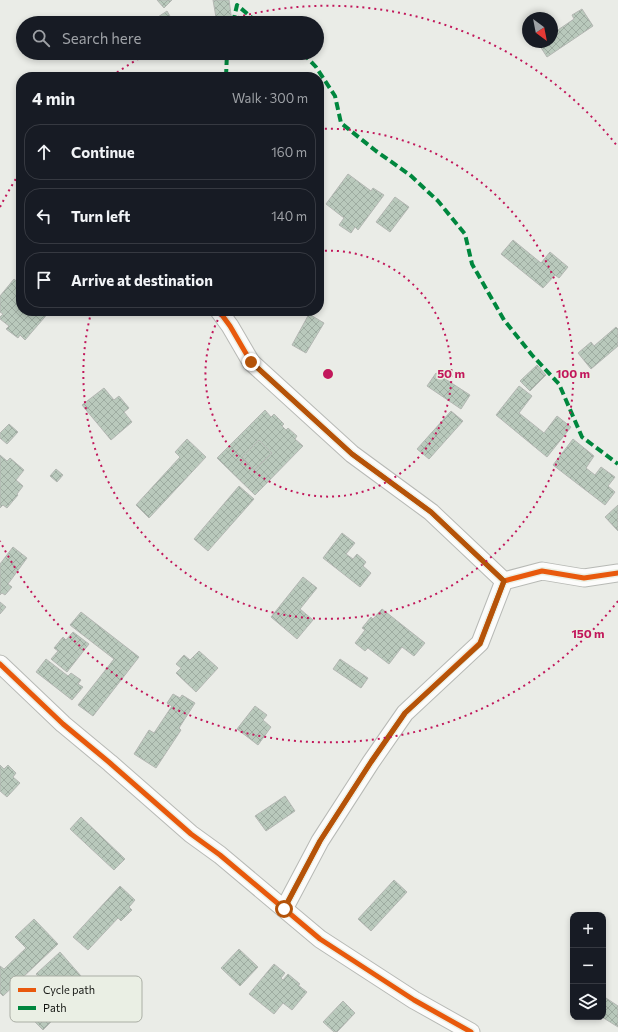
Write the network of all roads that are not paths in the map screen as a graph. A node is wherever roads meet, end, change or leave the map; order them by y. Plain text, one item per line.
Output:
1 (223, 316) edge
2 (618, 573) edge
3 (504, 581) junction
4 (0, 664) edge
5 (284, 909) junction
6 (471, 1032) edge

1 - 3 street
2 - 3 street
3 - 5 street
4 - 5 street
5 - 6 street

